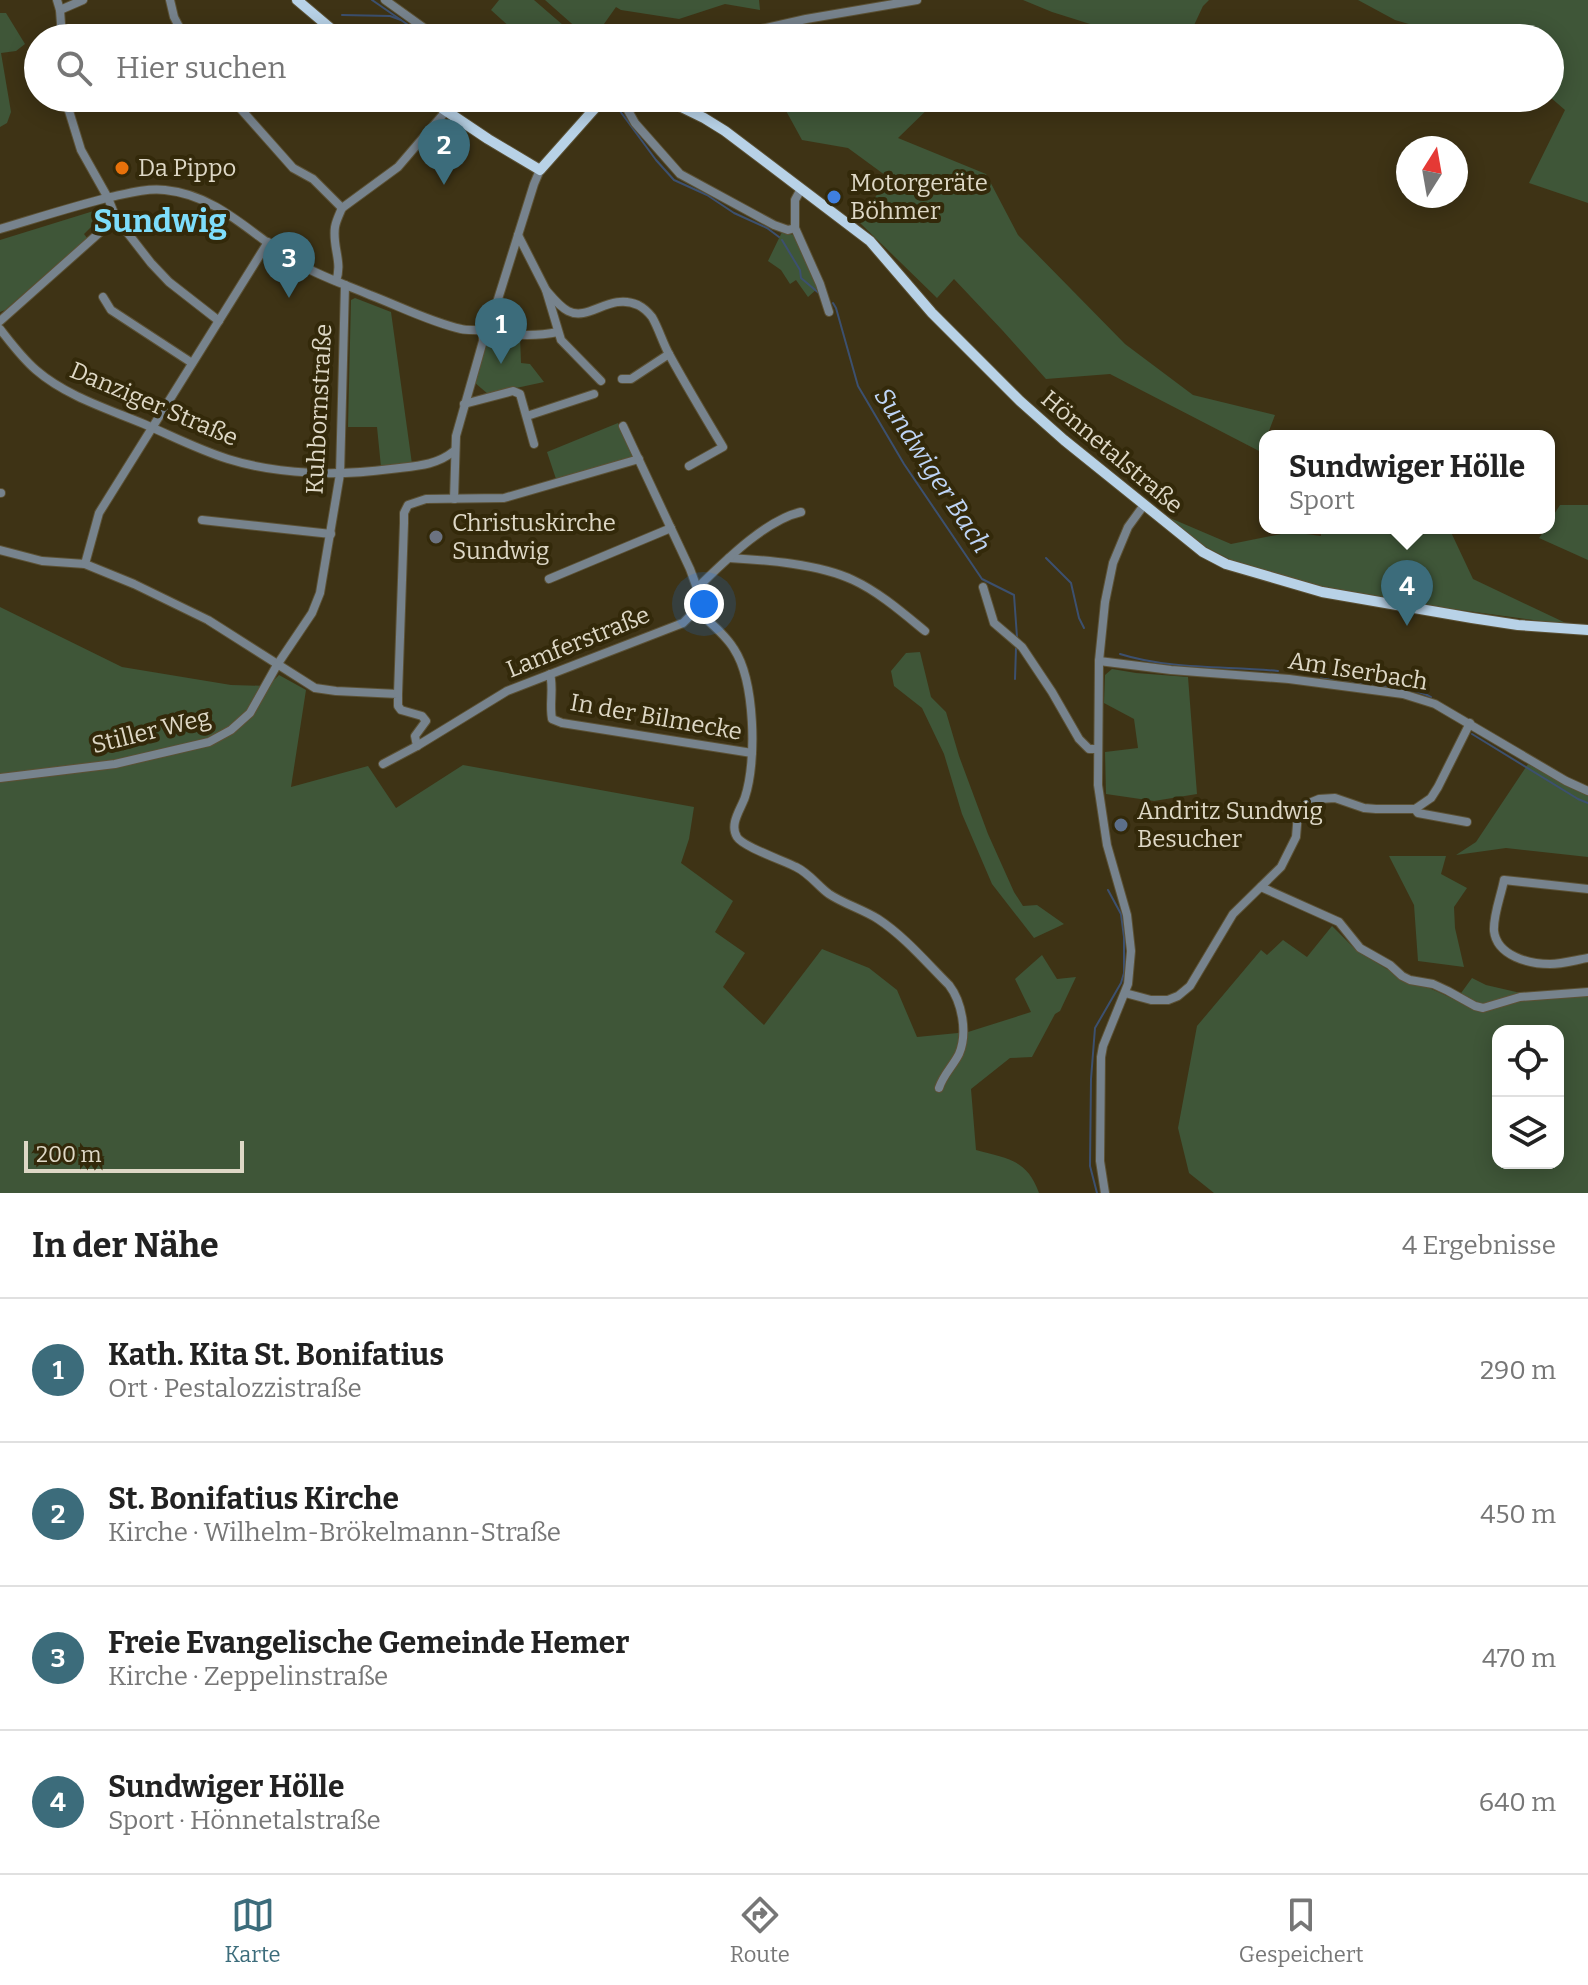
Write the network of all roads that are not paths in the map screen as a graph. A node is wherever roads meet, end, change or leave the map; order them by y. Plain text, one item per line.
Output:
1 (57, 0) edge
2 (83, 0) edge
3 (170, 0) edge
4 (297, 0) edge
5 (385, 0) edge
6 (917, 0) edge
7 (60, 10) junction
8 (61, 24) edge
9 (178, 24) edge
10 (325, 24) edge
11 (417, 24) edge
12 (784, 24) edge
13 (69, 112) edge
14 (243, 112) edge
15 (445, 112) edge
16 (448, 112) edge
17 (592, 112) edge
18 (629, 112) edge
19 (692, 112) edge
20 (695, 112) edge
21 (704, 118) junction
22 (540, 170) junction
23 (801, 189) junction
24 (108, 198) junction
25 (342, 208) junction
26 (116, 218) junction
27 (795, 228) junction
28 (0, 229) edge
29 (517, 234) junction
30 (268, 242) junction
31 (340, 283) junction
32 (546, 290) junction
33 (103, 297) dead end
34 (829, 312) dead end
35 (0, 321) edge
36 (219, 321) junction
37 (0, 329) edge
38 (483, 330) junction
39 (558, 332) junction
40 (669, 354) junction
41 (192, 363) junction
42 (622, 379) dead end
43 (601, 381) dead end
44 (594, 394) dead end
45 (464, 404) junction
46 (527, 416) junction
47 (623, 426) dead end
48 (152, 428) junction
49 (534, 444) dead end
50 (454, 451) junction
51 (639, 459) junction
52 (689, 466) dead end
53 (340, 474) junction
54 (454, 499) junction
55 (1144, 505) junction
56 (801, 512) dead end
57 (202, 520) dead end
58 (671, 528) junction
59 (331, 534) junction
60 (0, 550) edge
61 (729, 558) junction
62 (85, 564) junction
63 (549, 579) dead end
64 (983, 587) dead end
65 (697, 588) junction
66 (696, 610) junction
67 (1588, 630) edge
68 (925, 631) dead end
69 (1099, 661) junction
70 (277, 665) junction
71 (550, 674) junction
72 (398, 694) junction
73 (1470, 723) junction
74 (417, 746) junction
75 (1097, 749) junction
76 (752, 753) junction
77 (383, 764) dead end
78 (0, 778) edge
79 (1588, 791) edge
80 (1415, 809) junction
81 (1467, 822) dead end
82 (1261, 887) junction
83 (1588, 889) edge
84 (1588, 958) edge
85 (1588, 992) edge
86 (1125, 993) junction
87 (939, 1088) dead end
88 (1105, 1193) edge

1 - 7 street
2 - 7 street
3 - 9 street
4 - 10 main road
5 - 11 street
6 - 12 street
7 - 8 street
13 - 24 street
14 - 25 street
15 - 25 street
16 - 22 main road
17 - 22 main road
18 - 27 street
19 - 21 main road, Hönnetalstraße
20 - 21 main road, Hönnetalstraße
21 - 23 main road, Hönnetalstraße
22 - 29 street
23 - 27 street
23 - 55 main road, Hönnetalstraße
24 - 26 street
24 - 28 street
24 - 30 street
25 - 31 street, Kuhbornstraße
26 - 35 street
26 - 36 street
27 - 34 street
29 - 32 street
29 - 38 street
30 - 31 street
30 - 36 street
31 - 38 street
31 - 53 street, Kuhbornstraße
32 - 39 street
32 - 40 street
33 - 41 street
36 - 41 street
37 - 48 street, Danziger Straße
38 - 39 street
38 - 45 street
39 - 43 street
40 - 42 street
40 - 52 street
41 - 48 street
44 - 46 street
45 - 46 street
45 - 50 street
46 - 49 street
47 - 51 street
48 - 53 street, Danziger Straße
48 - 62 street
50 - 53 street, Danziger Straße
50 - 54 street
51 - 54 street
51 - 58 street
53 - 59 street, Kuhbornstraße
54 - 72 street
55 - 67 main road, Hönnetalstraße
55 - 69 street
56 - 61 street
57 - 59 street
58 - 63 street
58 - 65 street
59 - 70 street, Kuhbornstraße
60 - 62 street
61 - 65 street
61 - 68 street
62 - 70 street
64 - 75 street
65 - 66 street
66 - 71 street, Lamferstraße
66 - 76 street
69 - 73 street, Am Iserbach
69 - 75 street
70 - 72 street
70 - 78 street, Stiller Weg
71 - 74 street, Lamferstraße
71 - 76 street, In der Bilmecke
72 - 74 street
73 - 79 street, Am Iserbach
73 - 80 street
74 - 77 street, Lamferstraße
75 - 86 street
76 - 87 street
80 - 81 street
80 - 82 street
82 - 85 street
82 - 86 street
83 - 84 street
86 - 88 street

